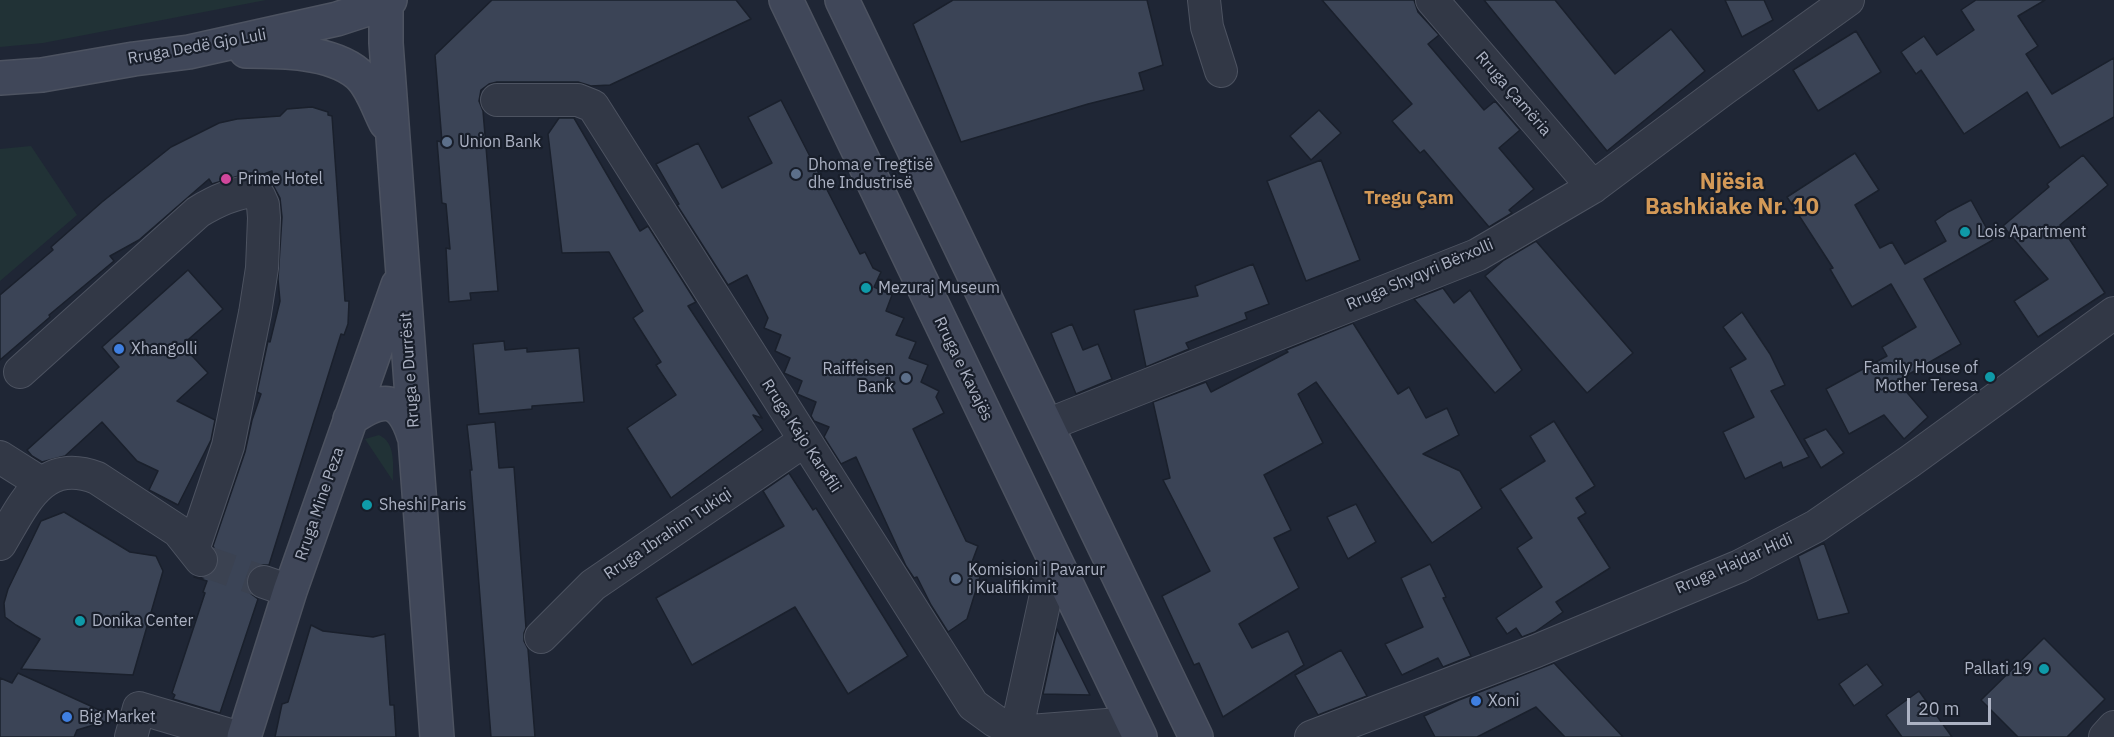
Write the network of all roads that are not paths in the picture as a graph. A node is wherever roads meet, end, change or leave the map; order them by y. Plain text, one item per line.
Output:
1 (786, 0) edge
2 (842, 0) edge
3 (1204, 0) edge
4 (1432, 0) edge
5 (1848, 0) edge
6 (388, 2) edge
7 (189, 52) junction
8 (1221, 71) dead end
9 (0, 78) edge
10 (497, 100) dead end
11 (393, 138) junction
12 (1593, 187) junction
13 (402, 272) junction
14 (2114, 313) edge
15 (20, 372) dead end
16 (350, 419) junction
17 (1047, 425) junction
18 (415, 438) junction
19 (804, 441) junction
20 (0, 457) edge
21 (41, 483) junction
22 (1100, 535) junction
23 (0, 544) edge
24 (1054, 558) junction
25 (541, 637) dead end
26 (2114, 727) edge
27 (1136, 730) edge
28 (1016, 735) edge
29 (131, 737) edge
30 (237, 737) edge
31 (244, 737) edge
32 (437, 737) edge
33 (1196, 737) edge
34 (1311, 737) edge
35 (2105, 737) edge

1 - 24 main road, Rruga e Kavajës
2 - 17 main road
3 - 8 street
4 - 12 street, Rruga Çamëria
5 - 12 street, Rruga Shyqyri Bërxolli
6 - 7 main road, Rruga Dedë Gjo Luli
6 - 11 main road, Rruga e Durrësit
7 - 9 main road, Rruga Dedë Gjo Luli
7 - 11 main road
10 - 19 street, Rruga Kajo Karafili
11 - 13 main road, Rruga e Durrësit
12 - 17 street, Rruga Shyqyri Bërxolli
13 - 16 main road, Rruga Mine Peza
13 - 18 main road, Rruga e Durrësit
14 - 34 street, Rruga Hajdar Hidi
15 - 21 street
16 - 18 main road
16 - 31 main road, Rruga Mine Peza
17 - 22 main road
18 - 32 main road, Rruga e Durrësit
19 - 25 street, Rruga Ibrahim Tukiqi
19 - 28 street, Rruga Kajo Karafili
20 - 21 street
21 - 23 street
22 - 24 main road
22 - 33 main road
24 - 27 main road, Rruga e Kavajës
24 - 28 street
26 - 35 street
27 - 28 street
29 - 30 street

